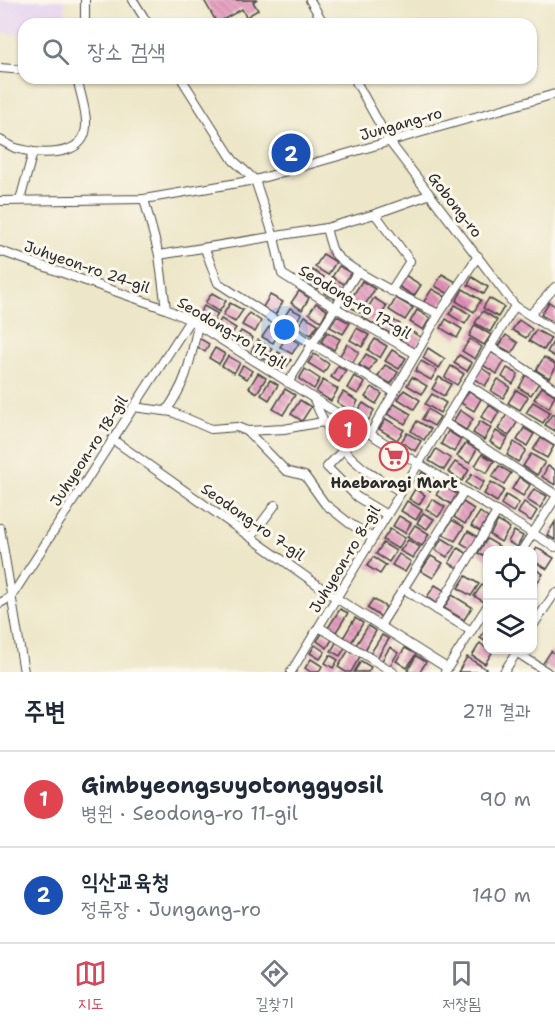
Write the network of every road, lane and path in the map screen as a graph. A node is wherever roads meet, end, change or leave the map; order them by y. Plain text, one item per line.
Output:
1 (85, 0) edge
2 (133, 0) edge
3 (310, 0) edge
4 (85, 18) edge
5 (144, 18) edge
6 (320, 18) edge
7 (0, 68) edge
8 (18, 70) edge
9 (78, 84) edge
10 (185, 84) edge
11 (357, 84) edge
12 (555, 94) edge
13 (0, 140) edge
14 (389, 141) junction
15 (33, 152) junction
16 (255, 180) junction
17 (428, 195) junction
18 (144, 199) junction
19 (20, 200) junction
20 (0, 201) edge
21 (375, 214) junction
22 (326, 228) junction
23 (274, 237) junction
24 (205, 249) junction
25 (0, 251) edge
26 (159, 255) junction
27 (478, 256) junction
28 (358, 271) junction
29 (555, 287) edge
30 (391, 291) junction
31 (515, 306) junction
32 (336, 308) junction
33 (166, 309) junction
34 (439, 314) junction
35 (530, 315) junction
36 (194, 322) junction
37 (555, 331) edge
38 (312, 344) junction
39 (490, 346) junction
40 (416, 354) junction
41 (288, 383) junction
42 (467, 384) junction
43 (555, 389) edge
44 (394, 392) junction
45 (314, 399) junction
46 (133, 407) junction
47 (166, 411) junction
48 (323, 422) junction
49 (444, 422) junction
50 (247, 431) junction
51 (370, 434) junction
52 (112, 439) junction
53 (555, 441) edge
54 (344, 450) junction
55 (418, 464) junction
56 (401, 492) junction
57 (464, 492) junction
58 (555, 494) edge
59 (555, 499) edge
60 (275, 505) dead end
61 (497, 512) junction
62 (387, 515) junction
63 (0, 528) edge
64 (533, 534) junction
65 (250, 537) junction
66 (373, 538) junction
67 (525, 546) edge
68 (555, 547) edge
69 (404, 589) junction
70 (555, 593) edge
71 (11, 597) junction
72 (336, 598) junction
73 (0, 603) edge
74 (437, 610) junction
75 (483, 613) edge
76 (537, 620) edge
77 (380, 626) junction
78 (319, 627) junction
79 (471, 631) junction
80 (515, 654) edge
81 (521, 654) edge
82 (446, 670) edge
83 (294, 671) edge
84 (24, 672) edge
85 (393, 672) edge
86 (504, 672) edge
87 (547, 672) edge

1 - 4 street
2 - 5 street
3 - 6 street
7 - 8 street
9 - 15 street
10 - 16 street
11 - 14 street, Gobong-ro
12 - 14 street, Jungang-ro
13 - 15 street
14 - 16 street, Jungang-ro
14 - 17 street, Gobong-ro
15 - 19 street
16 - 18 street, Jungang-ro
16 - 23 street, Seodong-ro 17-gil
17 - 21 street
17 - 27 street, Gobong-ro
18 - 19 street, Jungang-ro
18 - 26 street, Seodong-ro 11-gil
19 - 20 street, Jungang-ro
21 - 22 street
21 - 30 street
22 - 23 street
22 - 28 street
23 - 24 street
23 - 32 street, Seodong-ro 17-gil
24 - 26 street
24 - 38 street
25 - 33 street, Juhyeon-ro 24-gil
26 - 33 street, Seodong-ro 11-gil
27 - 31 street, Gobong-ro
27 - 34 street
28 - 30 street
28 - 32 street, Seodong-ro 11-gil
29 - 35 street
30 - 34 street
31 - 35 street, Gobong-ro
31 - 39 street, Juhyeon-ro 8-gil
32 - 38 street, Seodong-ro 11-gil
32 - 40 street, Seodong-ro 17-gil
33 - 36 street, Seodong-ro 11-gil
34 - 40 street
35 - 37 street, Gobong-ro
36 - 41 street, Seodong-ro 11-gil
36 - 46 street, Juhyeon-ro 18-gil
36 - 47 street
38 - 41 street, Seodong-ro 11-gil
38 - 44 street
39 - 42 street, Juhyeon-ro 8-gil
39 - 43 street
40 - 44 street
41 - 45 street, Seodong-ro 11-gil
42 - 49 street, Juhyeon-ro 8-gil
42 - 53 street
44 - 51 street
45 - 48 street
45 - 51 street, Seodong-ro 11-gil
46 - 47 street
46 - 52 street, Juhyeon-ro 18-gil
47 - 50 street
48 - 50 street
48 - 54 street
49 - 55 street, Juhyeon-ro 8-gil
49 - 58 street
50 - 66 street
51 - 55 street, Seodong-ro 11-gil
52 - 65 street, Seodong-ro 7-gil
52 - 71 street, Juhyeon-ro 18-gil
54 - 56 street
54 - 62 street
55 - 56 street, Juhyeon-ro 8-gil
55 - 57 street, Seodong-ro 11-gil
56 - 62 street, Juhyeon-ro 8-gil
57 - 61 street, Seodong-ro 11-gil
57 - 69 street
59 - 64 street
60 - 65 street
61 - 64 street, Seodong-ro 11-gil
61 - 74 street
62 - 66 street, Juhyeon-ro 8-gil
63 - 71 street
64 - 67 street
64 - 68 street, Seodong-ro 11-gil
65 - 72 street, Seodong-ro 7-gil
66 - 72 street, Juhyeon-ro 8-gil
69 - 74 street
69 - 77 street
70 - 76 street
71 - 73 street
71 - 84 street
72 - 77 street, Seodong-ro 7-gil
72 - 78 street, Juhyeon-ro 8-gil
74 - 79 street
75 - 79 street
77 - 82 street, Seodong-ro 7-gil
78 - 83 street, Juhyeon-ro 8-gil
78 - 85 street
79 - 82 street
80 - 86 street
81 - 87 street

